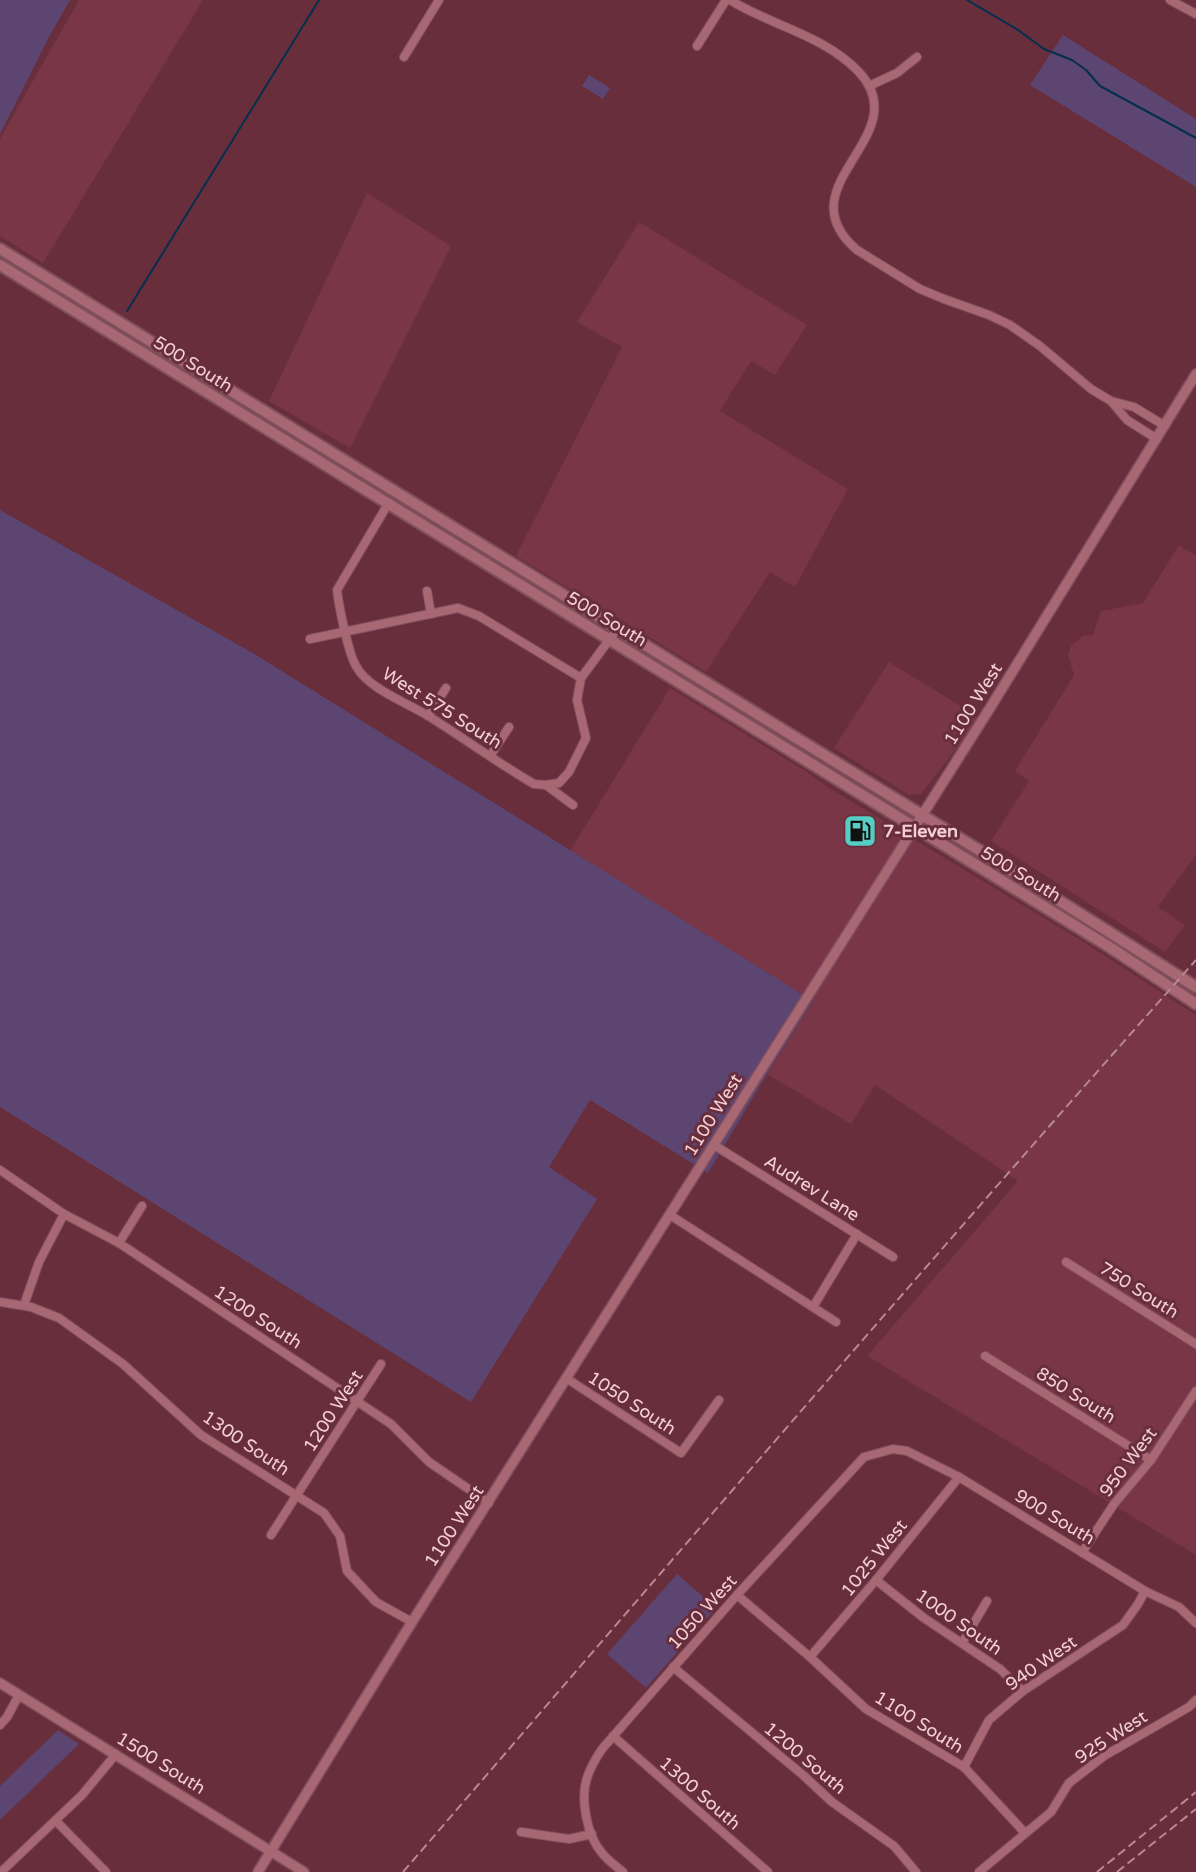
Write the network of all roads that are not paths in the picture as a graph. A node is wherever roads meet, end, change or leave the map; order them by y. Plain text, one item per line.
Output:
1 (439, 0) edge
2 (728, 0) edge
3 (1170, 0) edge
4 (1196, 14) edge
5 (697, 46) dead end
6 (404, 57) dead end
7 (916, 57) dead end
8 (869, 86) junction
9 (0, 249) edge
10 (0, 265) edge
11 (1196, 375) edge
12 (1111, 401) junction
13 (1165, 426) junction
14 (1157, 439) junction
15 (388, 504) junction
16 (427, 591) dead end
17 (431, 614) junction
18 (618, 628) junction
19 (346, 633) junction
20 (310, 639) dead end
21 (610, 639) junction
22 (581, 678) junction
23 (446, 688) dead end
24 (428, 716) junction
25 (509, 727) dead end
26 (490, 756) junction
27 (546, 785) junction
28 (573, 805) dead end
29 (922, 816) junction
30 (915, 828) junction
31 (1196, 987) edge
32 (1196, 1004) edge
33 (714, 1145) junction
34 (0, 1170) edge
35 (142, 1206) dead end
36 (64, 1214) junction
37 (670, 1215) junction
38 (857, 1234) junction
39 (118, 1244) junction
40 (893, 1257) dead end
41 (1066, 1262) dead end
42 (0, 1302) edge
43 (24, 1305) junction
44 (813, 1307) junction
45 (836, 1322) dead end
46 (1196, 1344) edge
47 (985, 1356) dead end
48 (381, 1364) dead end
49 (567, 1378) junction
50 (1196, 1391) edge
51 (719, 1400) dead end
52 (357, 1401) junction
53 (893, 1449) joint
54 (1151, 1460) junction
55 (959, 1477) junction
56 (295, 1495) junction
57 (489, 1503) junction
58 (271, 1535) dead end
59 (1083, 1551) junction
60 (876, 1580) junction
61 (1145, 1591) junction
62 (737, 1595) junction
63 (987, 1601) dead end
64 (412, 1622) junction
65 (1196, 1623) edge
66 (962, 1643) junction
67 (810, 1657) junction
68 (673, 1667) junction
69 (0, 1683) edge
70 (1023, 1691) junction
71 (19, 1695) junction
72 (1196, 1700) edge
73 (0, 1725) edge
74 (613, 1736) junction
75 (116, 1754) junction
76 (964, 1767) junction
77 (56, 1821) junction
78 (521, 1832) dead end
79 (591, 1832) junction
80 (1022, 1835) junction
81 (271, 1851) junction
82 (1, 1872) edge
83 (106, 1872) edge
84 (258, 1872) edge
85 (304, 1872) edge
86 (623, 1872) edge
87 (768, 1872) edge
88 (916, 1872) edge
89 (979, 1872) edge

1 - 6 street
2 - 5 street
2 - 8 street
3 - 4 street
7 - 8 street
8 - 12 street
9 - 18 main road, 500 South
10 - 15 main road, 500 South
11 - 13 street, 1100 West
12 - 13 street
12 - 14 street
13 - 14 street, 1100 West
14 - 29 street, 1100 West
15 - 19 street, West 575 South
15 - 21 main road, 500 South
16 - 17 street
17 - 19 street
17 - 22 street
18 - 21 street
18 - 29 main road, 500 South
19 - 20 street
19 - 24 street, West 575 South
21 - 22 street
21 - 30 main road, 500 South
22 - 27 street
23 - 24 street
24 - 26 street, West 575 South
25 - 26 street
26 - 27 street, West 575 South
27 - 28 street, West 575 South
29 - 30 street, 1100 West
29 - 31 main road, 500 South
30 - 32 main road, 500 South
30 - 33 street, 1100 West
33 - 37 street, 1100 West
33 - 38 street, Audrev Lane
34 - 36 street, 1200 South
35 - 39 street
36 - 39 street, 1200 South
36 - 43 street
37 - 44 street
37 - 49 street, 1100 West
38 - 40 street, Audrev Lane
38 - 44 street
39 - 52 street, 1200 South
41 - 46 street, 750 South
42 - 43 street, 1300 South
43 - 56 street, 1300 South
44 - 45 street
47 - 54 street, 850 South
48 - 52 street, 1200 West
49 - 51 street, 1050 South
49 - 57 street, 1100 West
50 - 54 street, 950 West
52 - 56 street, 1200 West
52 - 57 street, 1200 South
53 - 55 street, 900 South
53 - 62 street, 1050 West
54 - 59 street, 950 West
55 - 59 street, 900 South
55 - 60 street, 1025 West
56 - 58 street, 1200 West
56 - 64 street, 1300 South
57 - 64 street, 1100 West
59 - 61 street, 900 South
60 - 66 street, 1000 South
60 - 67 street, 1025 West
61 - 65 street, 900 South
61 - 70 street, 940 West
62 - 67 street, 1100 South
62 - 68 street, 1050 West
63 - 66 street
64 - 81 street, 1100 West
66 - 70 street, 1000 South
67 - 76 street, 1100 South
68 - 74 street, 1050 West
68 - 88 street, 1200 South
69 - 71 street, 1500 South
70 - 76 street, 940 West
71 - 73 street
71 - 75 street, 1500 South
72 - 80 street, 925 West
74 - 79 street, 1050 West
74 - 87 street, 1300 South
75 - 77 street
75 - 81 street, 1500 South
76 - 80 street, 1100 South
77 - 82 street
77 - 83 street
78 - 79 street
79 - 86 street, 1050 West
80 - 89 street, 925 West
81 - 84 street, 1100 West
81 - 85 street, 1500 South

